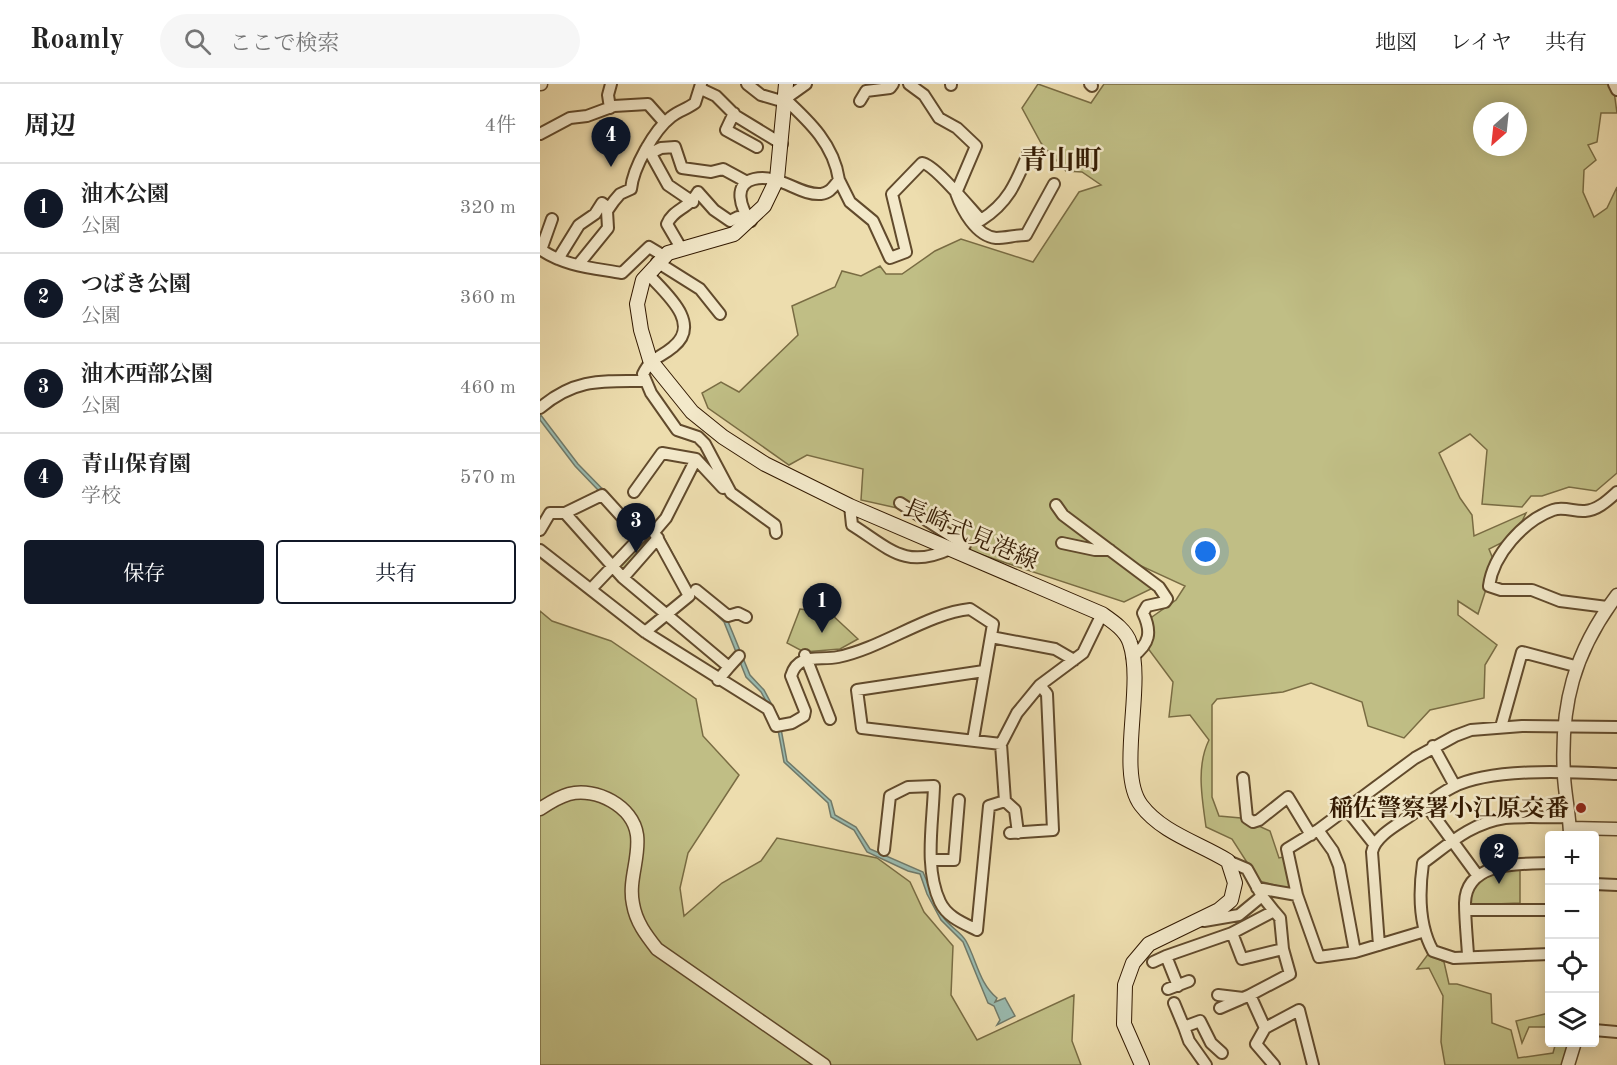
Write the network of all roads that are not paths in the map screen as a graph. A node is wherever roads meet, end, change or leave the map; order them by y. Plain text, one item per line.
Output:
1 (611, 84) edge
2 (747, 84) edge
3 (786, 84) edge
4 (806, 84) edge
5 (893, 84) edge
6 (909, 84) edge
7 (1614, 84) edge
8 (701, 87) edge
9 (1617, 90) edge
10 (785, 100) junction
11 (860, 101) dead end
12 (610, 108) junction
13 (734, 113) junction
14 (664, 122) junction
15 (540, 134) edge
16 (782, 144) junction
17 (757, 147) dead end
18 (649, 149) junction
19 (1028, 154) dead end
20 (777, 179) junction
21 (838, 180) junction
22 (747, 182) junction
23 (1054, 184) dead end
24 (956, 193) junction
25 (693, 202) junction
26 (609, 208) junction
27 (552, 219) dead end
28 (744, 219) junction
29 (681, 248) junction
30 (541, 249) edge
31 (558, 259) junction
32 (660, 259) junction
33 (578, 265) junction
34 (648, 274) junction
35 (720, 314) dead end
36 (650, 360) junction
37 (646, 381) junction
38 (540, 408) edge
39 (696, 459) junction
40 (634, 492) dead end
41 (1617, 492) edge
42 (731, 493) junction
43 (900, 503) dead end
44 (1056, 505) dead end
45 (850, 506) junction
46 (565, 513) junction
47 (540, 530) edge
48 (653, 533) junction
49 (777, 533) dead end
50 (1062, 543) dead end
51 (540, 550) edge
52 (1110, 550) junction
53 (955, 551) junction
54 (613, 568) junction
55 (623, 578) junction
56 (591, 589) junction
57 (695, 589) junction
58 (1614, 600) edge
59 (668, 614) junction
60 (1102, 614) junction
61 (746, 617) dead end
62 (645, 632) junction
63 (991, 638) junction
64 (739, 656) dead end
65 (805, 656) junction
66 (1132, 657) junction
67 (1074, 660) junction
68 (1575, 666) junction
69 (729, 667) junction
70 (984, 671) junction
71 (718, 680) junction
72 (1040, 685) junction
73 (830, 719) dead end
74 (1563, 724) junction
75 (1501, 727) junction
76 (1617, 727) edge
77 (973, 740) junction
78 (1001, 744) junction
79 (1433, 746) junction
80 (1564, 772) junction
81 (1617, 774) edge
82 (1244, 778) dead end
83 (1455, 786) junction
84 (959, 800) dead end
85 (1005, 801) junction
86 (1426, 805) junction
87 (540, 809) edge
88 (1347, 810) junction
89 (1569, 827) edge
90 (1617, 829) edge
91 (1314, 833) junction
92 (1452, 840) junction
93 (1374, 843) junction
94 (884, 850) dead end
95 (932, 860) junction
96 (1228, 861) junction
97 (1545, 863) edge
98 (1478, 876) junction
99 (1599, 884) edge
100 (1617, 885) edge
101 (1260, 892) junction
102 (1297, 895) junction
103 (1466, 910) junction
104 (1545, 910) edge
105 (1274, 911) junction
106 (1192, 923) junction
107 (1425, 931) junction
108 (1232, 933) junction
109 (1379, 945) junction
110 (1283, 950) junction
111 (1355, 952) junction
112 (1545, 954) edge
113 (1468, 955) junction
114 (1166, 956) junction
115 (1153, 962) dead end
116 (1189, 981) dead end
117 (1218, 995) dead end
118 (1247, 997) junction
119 (1174, 1003) dead end
120 (1220, 1008) dead end
121 (1184, 1027) junction
122 (1264, 1028) junction
123 (1599, 1030) edge
124 (1617, 1032) edge
125 (1573, 1047) edge
126 (1222, 1053) dead end
127 (1312, 1062) edge
128 (824, 1065) edge
129 (1142, 1065) edge
130 (1206, 1065) edge
131 (1274, 1065) edge
132 (1300, 1065) edge
133 (1568, 1065) edge

1 - 12 street
2 - 10 street
3 - 10 main road, 長崎式見港線
4 - 10 street
5 - 11 street
6 - 24 street
7 - 9 street
8 - 13 street
8 - 14 street
10 - 16 main road, 長崎式見港線
10 - 21 street
12 - 14 street
12 - 15 street
13 - 16 street
13 - 17 street
14 - 18 street
16 - 20 main road, 長崎式見港線
18 - 22 street
18 - 25 street
18 - 26 street
19 - 24 street
20 - 21 street
20 - 22 street
20 - 28 main road, 長崎式見港線
21 - 24 street
22 - 28 street
23 - 24 street
25 - 28 street
25 - 29 street
26 - 31 street
26 - 33 street
27 - 30 street
28 - 29 main road, 長崎式見港線
29 - 32 main road, 長崎式見港線
30 - 31 street
31 - 33 street
32 - 33 street
32 - 34 main road, 長崎式見港線
32 - 35 street
34 - 36 main road, 長崎式見港線
34 - 36 street
36 - 37 street
36 - 45 main road, 長崎式見港線
37 - 38 street
37 - 42 street
39 - 40 street
39 - 42 street
39 - 48 street
41 - 58 street
42 - 49 street
43 - 53 street
44 - 52 street
45 - 53 main road, 長崎式見港線
45 - 53 street
46 - 47 street
46 - 48 street
46 - 54 street
48 - 54 street
48 - 55 street
48 - 57 street
50 - 52 street
51 - 56 street
52 - 66 street
53 - 60 main road, 長崎式見港線
54 - 55 street
54 - 56 street
55 - 59 street
56 - 62 street
57 - 59 street
57 - 61 street
58 - 68 street
59 - 62 street
59 - 69 street
60 - 66 main road, 長崎式見港線
60 - 67 street
62 - 71 street
63 - 65 street
63 - 67 street
63 - 70 street
64 - 69 street
65 - 71 street
65 - 73 street
66 - 96 main road, 長崎式見港線
67 - 72 street
68 - 74 street
68 - 75 street
69 - 71 street
70 - 77 street
70 - 77 street
72 - 78 street
72 - 85 street
74 - 75 street
74 - 76 street
74 - 80 street
75 - 79 street
77 - 78 street
78 - 85 street
79 - 83 street
79 - 88 street
80 - 81 street
80 - 83 street
80 - 89 street
82 - 91 street
83 - 86 street
84 - 95 street
85 - 95 street
86 - 92 street
86 - 93 street
87 - 128 street
88 - 91 street
88 - 93 street
89 - 90 street
89 - 92 street
91 - 102 street
91 - 111 street
92 - 98 street
92 - 107 street
93 - 109 street
94 - 95 street
96 - 101 street
96 - 106 main road
97 - 98 street
98 - 103 street
99 - 100 street
101 - 102 street
101 - 105 street
101 - 106 street
102 - 111 street
103 - 104 street
103 - 113 street
105 - 108 street
105 - 110 street
106 - 129 main road
107 - 109 street
107 - 113 street
108 - 110 street
108 - 114 street
109 - 111 street
110 - 118 street
112 - 113 street
114 - 115 street
114 - 116 street
117 - 118 street
118 - 120 street
118 - 122 street
119 - 121 street
121 - 126 street
121 - 130 street
122 - 127 street
122 - 131 street
123 - 124 street
125 - 133 street
127 - 132 street

